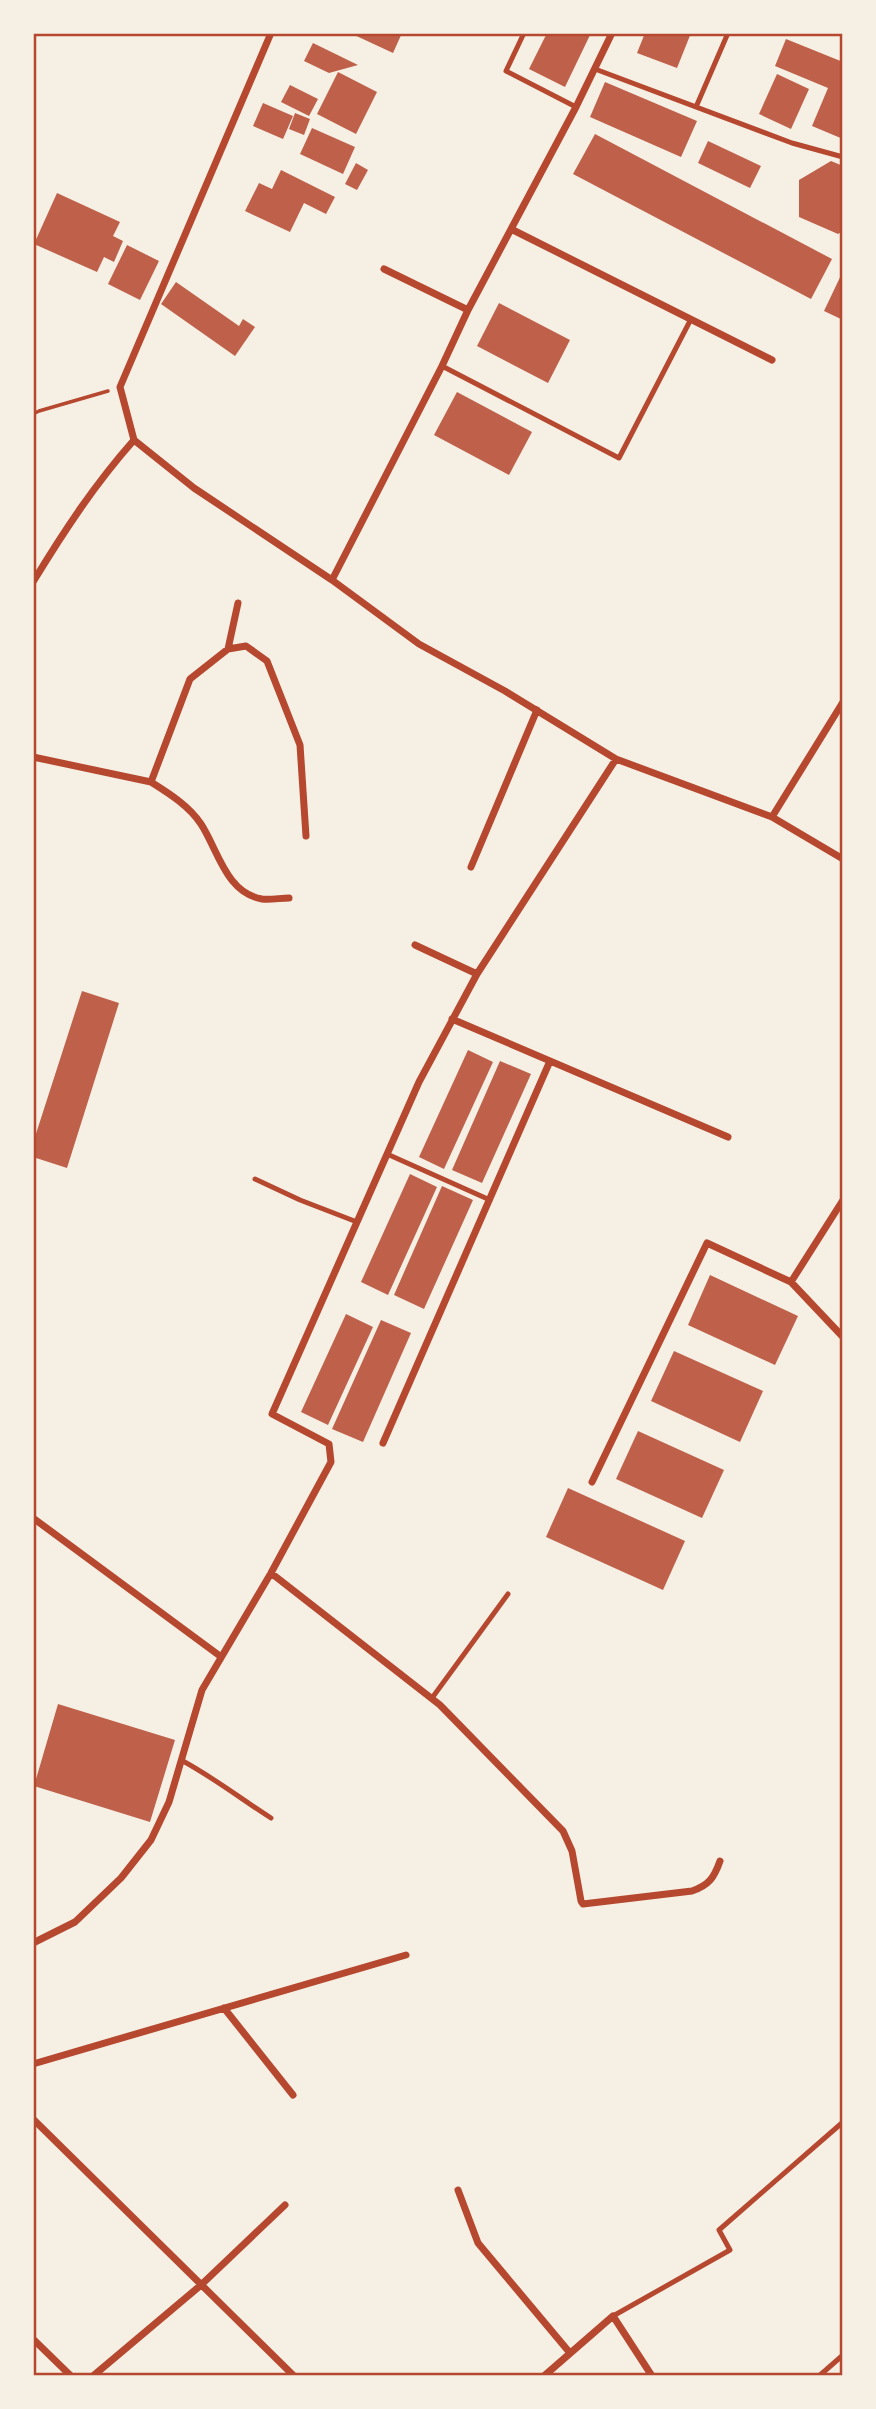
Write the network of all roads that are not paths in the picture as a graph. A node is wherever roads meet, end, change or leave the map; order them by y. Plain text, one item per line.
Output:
1 (271, 33) edge
2 (524, 33) edge
3 (612, 33) edge
4 (728, 33) edge
5 (595, 69) junction
6 (576, 107) junction
7 (695, 107) junction
8 (843, 157) edge
9 (511, 229) junction
10 (384, 270) dead end
11 (468, 310) junction
12 (691, 319) junction
13 (772, 360) dead end
14 (442, 366) junction
15 (134, 439) junction
16 (332, 580) junction
17 (33, 582) edge
18 (238, 603) dead end
19 (228, 649) junction
20 (843, 702) edge
21 (537, 710) junction
22 (33, 757) edge
23 (616, 759) junction
24 (151, 782) junction
25 (772, 817) junction
26 (306, 836) dead end
27 (843, 859) edge
28 (471, 867) dead end
29 (289, 898) dead end
30 (415, 945) dead end
31 (477, 974) junction
32 (452, 1019) junction
33 (550, 1062) junction
34 (728, 1137) dead end
35 (387, 1154) junction
36 (255, 1180) dead end
37 (490, 1200) junction
38 (843, 1200) edge
39 (357, 1222) junction
40 (791, 1282) junction
41 (843, 1337) edge
42 (383, 1443) dead end
43 (592, 1482) dead end
44 (33, 1518) edge
45 (271, 1573) junction
46 (508, 1594) dead end
47 (220, 1656) junction
48 (432, 1698) junction
49 (181, 1760) junction
50 (271, 1818) dead end
51 (720, 1861) dead end
52 (33, 1943) edge
53 (406, 1955) dead end
54 (224, 2008) junction
55 (33, 2064) edge
56 (293, 2095) dead end
57 (33, 2119) edge
58 (843, 2122) edge
59 (458, 2190) dead end
60 (285, 2205) dead end
61 (201, 2285) junction
62 (613, 2316) junction
63 (33, 2339) edge
64 (570, 2353) junction
65 (843, 2355) edge
66 (71, 2376) edge
67 (93, 2376) edge
68 (293, 2376) edge
69 (544, 2376) edge
70 (652, 2376) edge
71 (819, 2376) edge

1 - 15 street
2 - 6 lane
3 - 5 street
4 - 7 lane
5 - 6 street
5 - 7 lane
6 - 9 street
7 - 8 lane
9 - 11 street
9 - 12 street
10 - 11 street
11 - 14 street
12 - 13 street
12 - 14 lane
14 - 16 street
15 - 16 street
15 - 17 street
16 - 21 street
18 - 19 street
19 - 24 street
19 - 26 street
20 - 25 street
21 - 23 street
21 - 28 street
22 - 24 street
23 - 25 street
23 - 31 street
24 - 29 street
25 - 27 street
30 - 31 street
31 - 32 street
32 - 33 street
32 - 35 street
33 - 34 street
33 - 37 street
35 - 37 lane
35 - 39 street
36 - 39 lane
37 - 42 street
38 - 40 street
39 - 45 street
40 - 41 street
40 - 43 street
44 - 47 street
45 - 47 street
45 - 48 street
46 - 48 lane
47 - 49 street
48 - 51 street
49 - 50 lane
49 - 52 street
53 - 54 street
54 - 55 street
54 - 56 street
57 - 61 street
58 - 62 lane
59 - 64 street
60 - 61 street
61 - 67 street
61 - 68 street
62 - 64 street
62 - 70 street
63 - 66 street
64 - 69 street
65 - 71 lane

